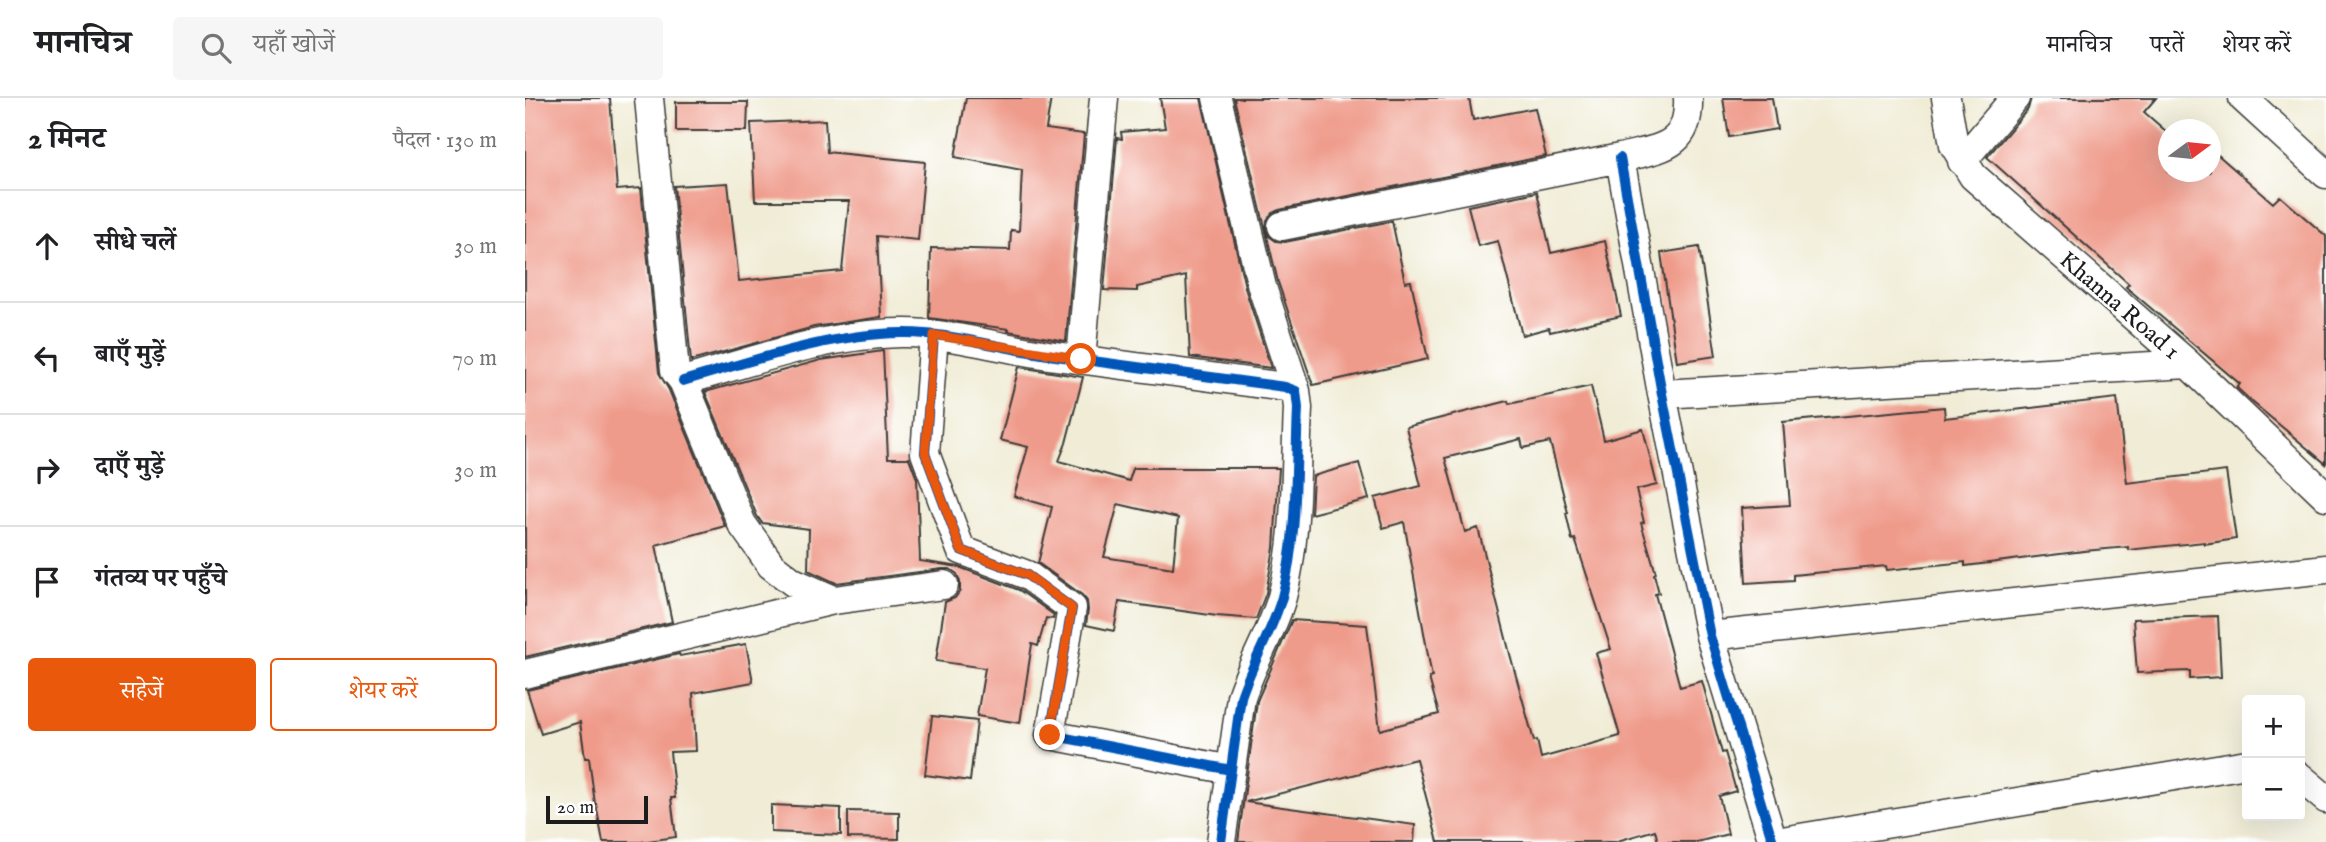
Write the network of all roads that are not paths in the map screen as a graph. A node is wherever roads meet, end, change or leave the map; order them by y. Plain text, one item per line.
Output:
1 (649, 98) edge
2 (1217, 98) edge
3 (1688, 98) edge
4 (1946, 98) edge
5 (2015, 98) edge
6 (2243, 98) edge
7 (1105, 102) edge
8 (1620, 158) junction
9 (1962, 161) junction
10 (2326, 174) edge
11 (1282, 226) dead end
12 (934, 335) junction
13 (1081, 359) junction
14 (2188, 364) junction
15 (683, 381) junction
16 (1296, 391) junction
17 (1662, 394) junction
18 (2326, 496) edge
19 (2326, 569) edge
20 (944, 585) dead end
21 (834, 600) junction
22 (1710, 635) junction
23 (525, 674) edge
24 (2242, 765) edge
25 (1231, 770) junction
26 (2305, 781) edge
27 (2326, 799) edge
28 (1221, 842) edge
29 (1775, 842) edge

1 - 15 street
2 - 16 street
3 - 8 street
4 - 9 street, Khanna Road 1
5 - 9 street
6 - 10 street
7 - 13 street
8 - 11 street
8 - 17 street
9 - 14 street, Khanna Road 1
12 - 13 street
12 - 15 street
12 - 25 street
13 - 16 street
14 - 17 street
14 - 18 street, Khanna Road 1
15 - 21 street
16 - 25 street
17 - 22 street
19 - 22 street
20 - 21 street
21 - 23 street
22 - 29 street
24 - 29 street
25 - 28 street
26 - 27 street

